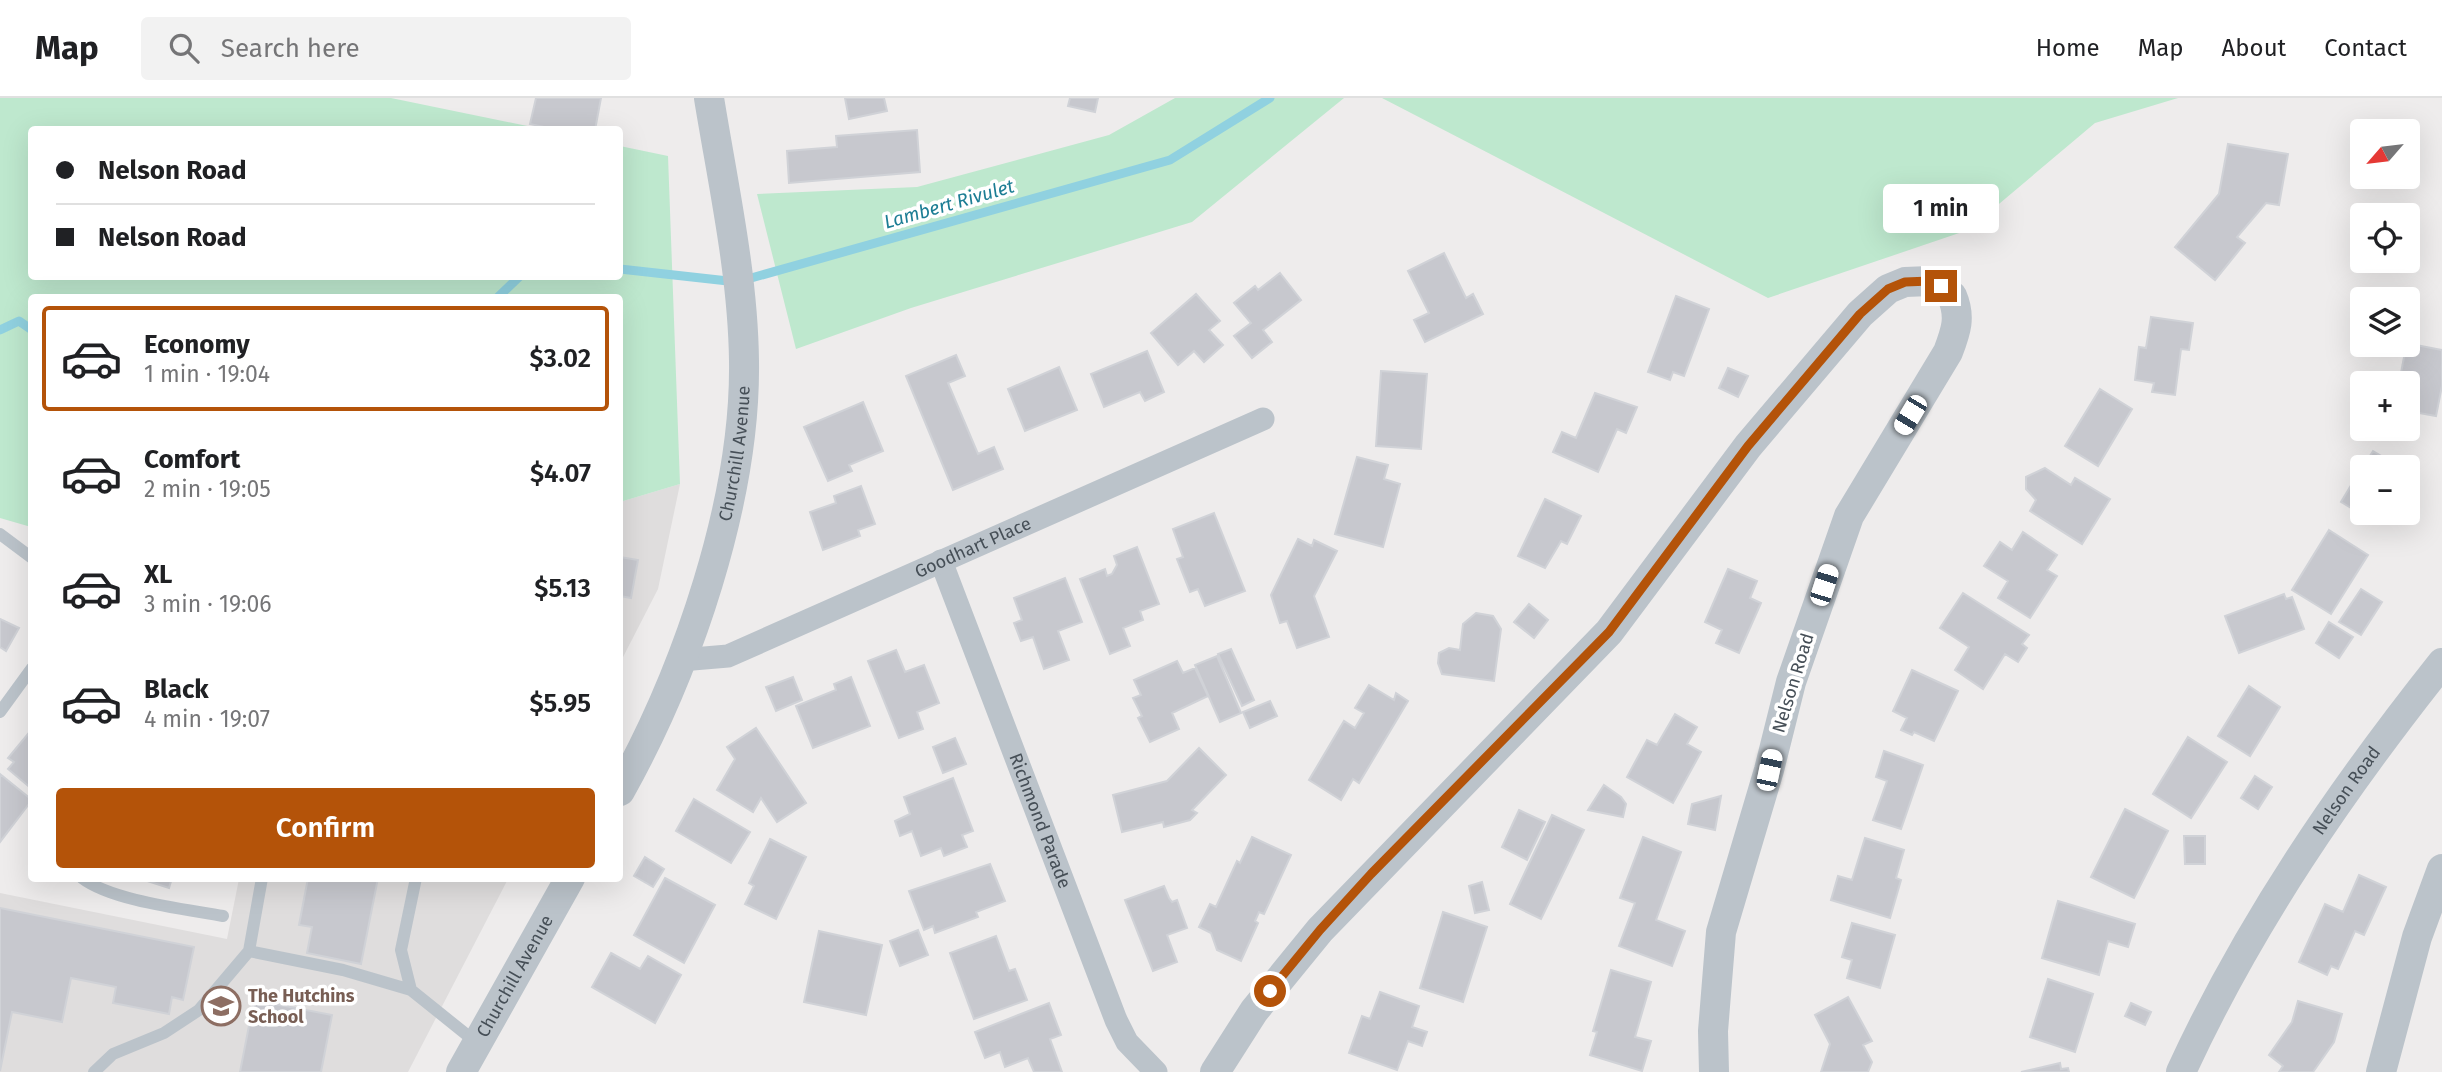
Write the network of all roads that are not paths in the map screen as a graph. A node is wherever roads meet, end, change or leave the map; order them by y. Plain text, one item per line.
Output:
1 (709, 98) edge
2 (1262, 419) dead end
3 (0, 534) edge
4 (28, 555) edge
5 (941, 561) junction
6 (681, 660) junction
7 (2442, 663) edge
8 (28, 674) edge
9 (0, 712) edge
10 (623, 785) edge
11 (2442, 869) edge
12 (88, 882) edge
13 (261, 882) edge
14 (415, 882) edge
15 (568, 882) edge
16 (223, 916) dead end
17 (249, 951) junction
18 (411, 990) junction
19 (477, 1043) junction
20 (94, 1072) edge
21 (461, 1072) edge
22 (1156, 1072) edge
23 (1215, 1072) edge
24 (1714, 1072) edge
25 (2181, 1072) edge
26 (2381, 1072) edge

1 - 6 street, Churchill Avenue
2 - 5 street, Goodhart Place
3 - 4 lane
5 - 6 street, Goodhart Place
5 - 22 street, Richmond Parade
6 - 10 street, Churchill Avenue
7 - 25 street, Nelson Road
8 - 9 lane
11 - 26 street
12 - 16 lane
13 - 17 lane
14 - 18 lane
15 - 19 street, Churchill Avenue
17 - 18 lane
17 - 20 lane
18 - 19 lane
19 - 21 street, Churchill Avenue
23 - 24 street, Nelson Road

